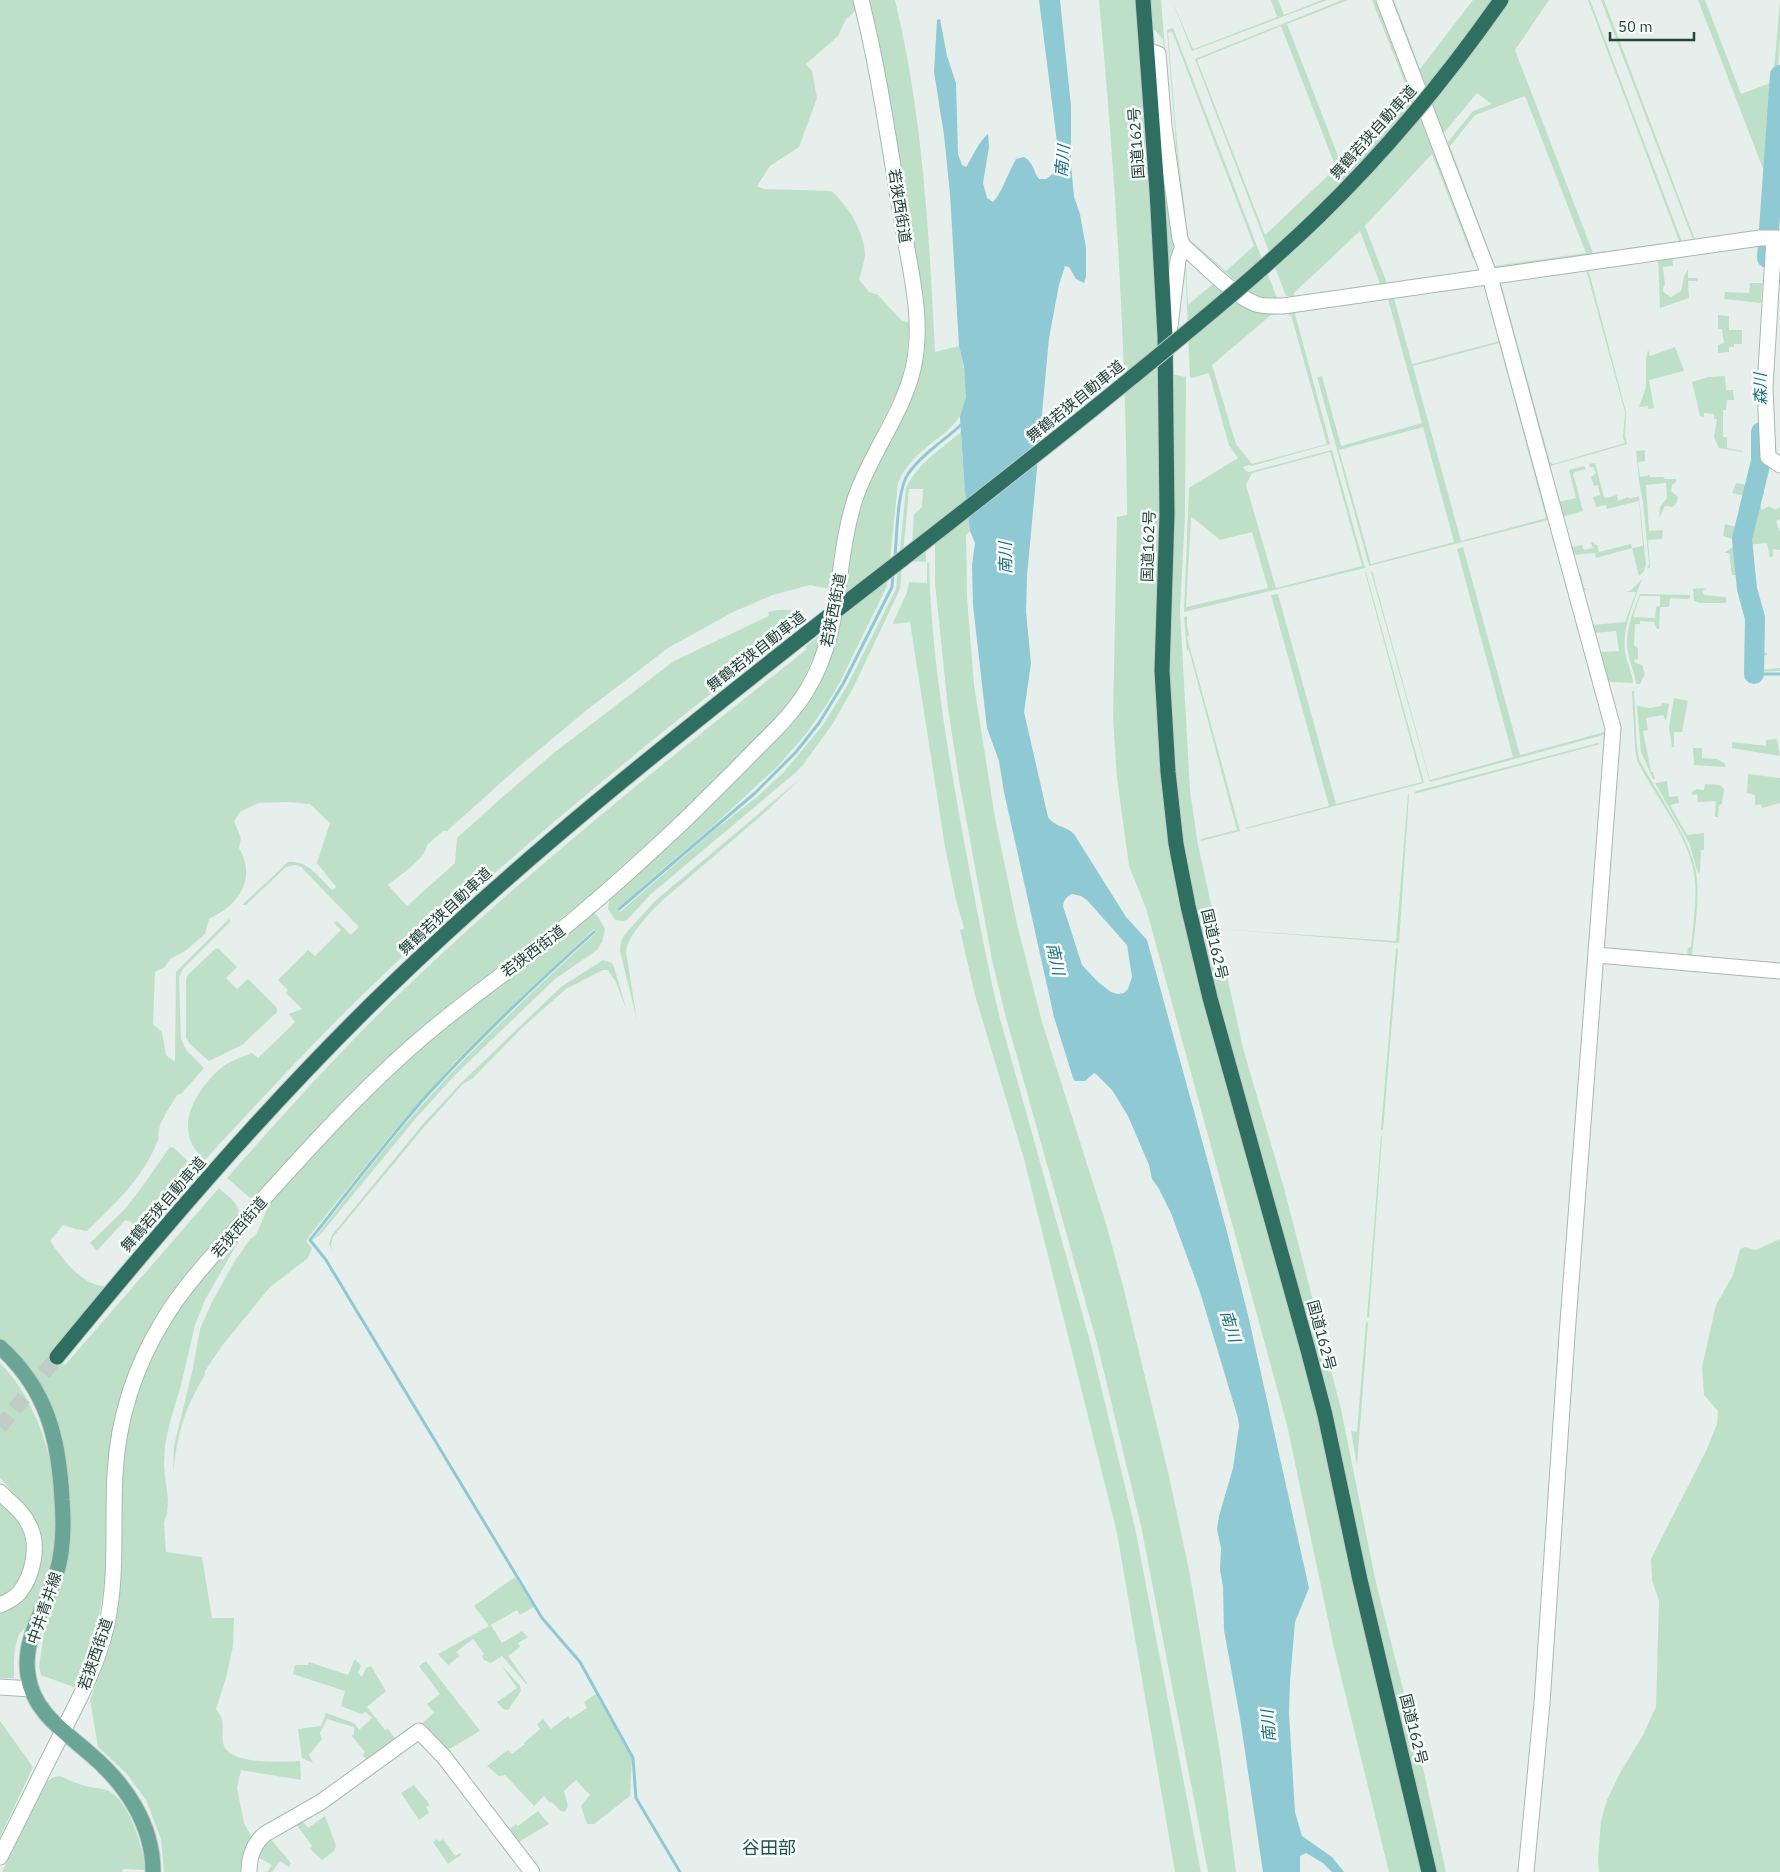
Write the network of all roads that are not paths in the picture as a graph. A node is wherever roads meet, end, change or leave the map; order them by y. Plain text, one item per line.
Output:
1 (861, 0) edge
2 (1143, 0) edge
3 (1384, 0) edge
4 (1501, 0) edge
5 (1147, 50) junction
6 (1772, 238) edge
7 (1183, 246) junction
8 (1490, 277) junction
9 (1165, 336) junction
10 (1780, 465) edge
11 (1597, 955) junction
12 (1780, 971) edge
13 (0, 1347) edge
14 (57, 1357) tunnel mouth
15 (0, 1492) edge
16 (0, 1605) edge
17 (0, 1687) edge
18 (31, 1689) junction
19 (63, 1731) junction
20 (0, 1857) edge
21 (153, 1872) edge
22 (249, 1872) edge
23 (532, 1872) edge
24 (1429, 1872) edge
25 (1526, 1872) edge

1 - 19 street, 若狭西街道
2 - 5 highway, 国道162号
3 - 8 street
4 - 14 highway, 舞鶴若狭自動車道, bridge
5 - 7 street
5 - 9 highway, 国道162号
6 - 8 street
6 - 10 street
7 - 8 street
7 - 9 street
8 - 11 street
9 - 24 highway, 国道162号
11 - 12 street
11 - 25 street
13 - 18 main road, 中井青井線
15 - 16 street
17 - 18 street
18 - 19 main road, 中井青井線
19 - 20 street, 若狭西街道
19 - 21 main road, 中井青井線
22 - 23 street

